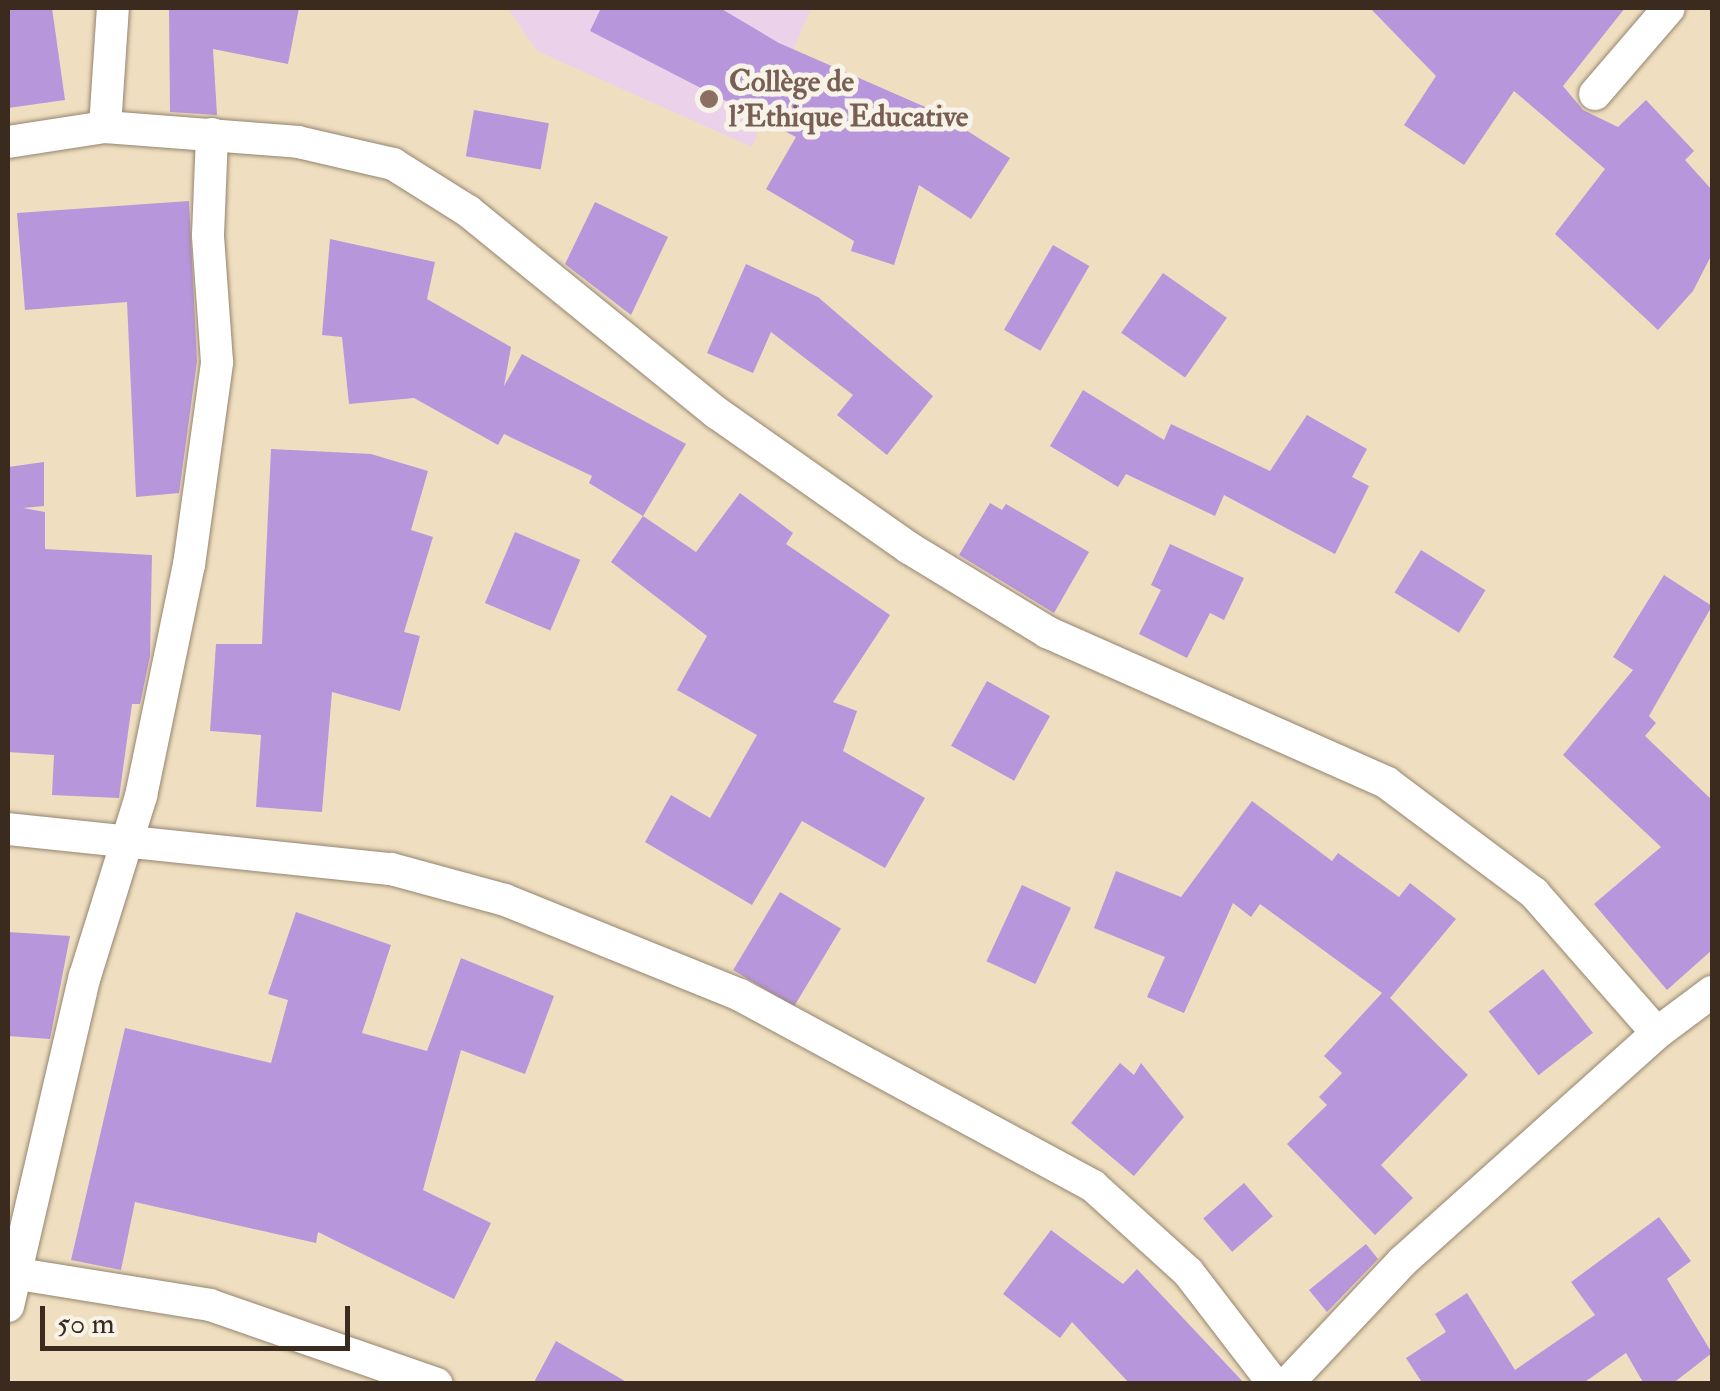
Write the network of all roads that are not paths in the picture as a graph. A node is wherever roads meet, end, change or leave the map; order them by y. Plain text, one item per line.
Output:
1 (113, 8) edge
2 (1669, 8) edge
3 (1596, 94) dead end
4 (105, 128) junction
5 (212, 134) junction
6 (8, 142) edge
7 (8, 829) edge
8 (130, 840) junction
9 (1712, 992) edge
10 (1657, 1032) junction
11 (18, 1274) junction
12 (8, 1306) edge
13 (437, 1384) edge
14 (1274, 1384) edge
15 (1287, 1384) edge

1 - 4 street
2 - 3 street
4 - 5 street
4 - 6 street
5 - 8 street
5 - 10 street
7 - 8 street
8 - 11 street
8 - 14 street
9 - 10 street
10 - 15 street
11 - 12 street
11 - 13 street

